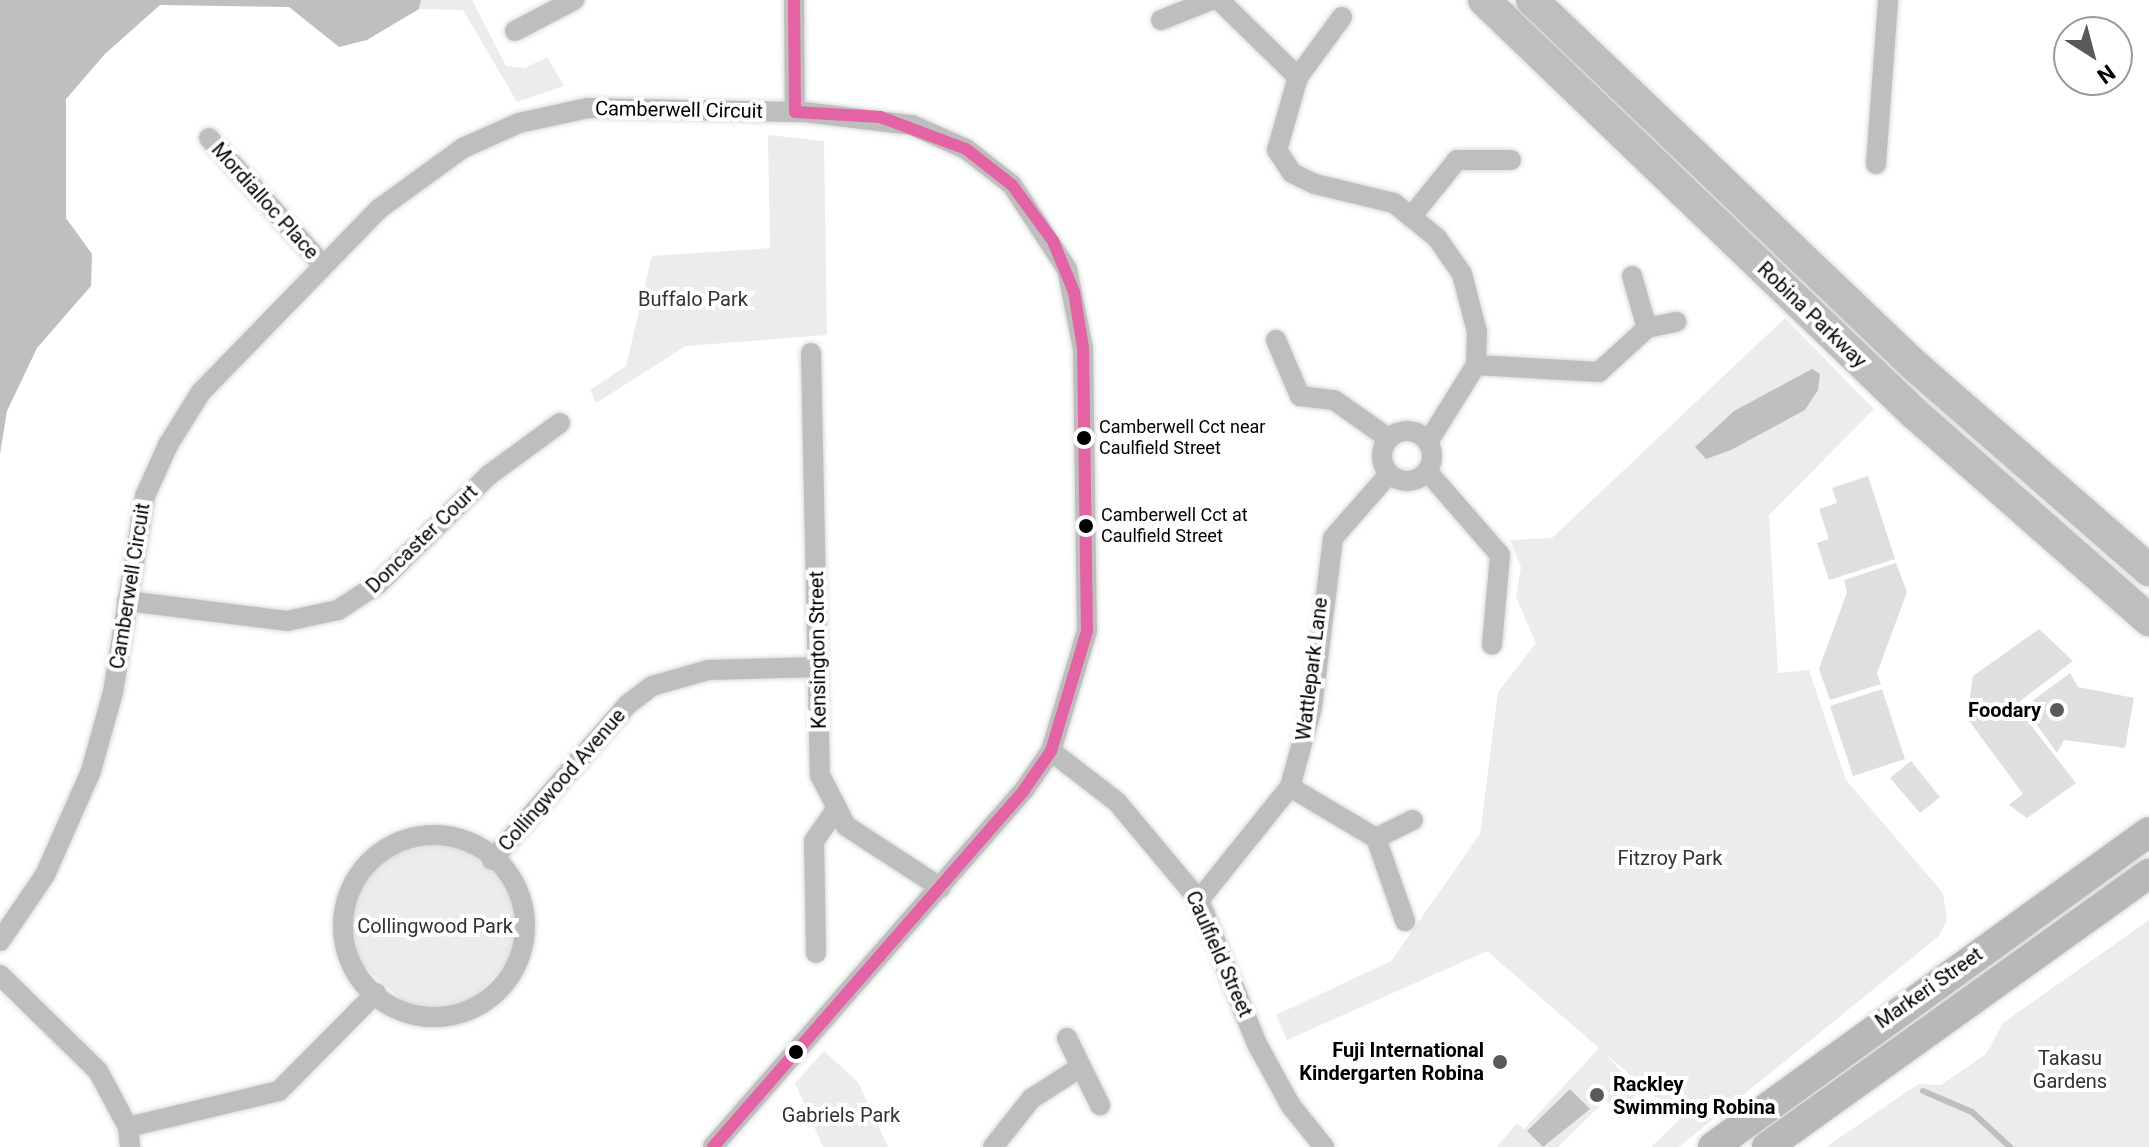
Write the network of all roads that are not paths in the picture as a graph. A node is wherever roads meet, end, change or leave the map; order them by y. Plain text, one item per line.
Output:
1 (574, 0) edge
2 (794, 0) edge
3 (1211, 0) edge
4 (1219, 0) edge
5 (1484, 0) edge
6 (1532, 0) edge
7 (1888, 0) edge
8 (1342, 17) dead end
9 (1161, 20) dead end
10 (515, 31) dead end
11 (1298, 77) junction
12 (795, 112) junction
13 (209, 138) dead end
14 (1511, 160) dead end
15 (1876, 164) dead end
16 (1411, 217) junction
17 (322, 264) junction
18 (1632, 276) dead end
19 (1676, 322) dead end
20 (1647, 328) junction
21 (1276, 340) dead end
22 (811, 353) dead end
23 (1476, 365) junction
24 (560, 423) dead end
25 (1388, 438) junction
26 (1428, 442) junction
27 (1427, 471) junction
28 (1389, 474) junction
29 (2149, 570) edge
30 (127, 601) junction
31 (2149, 620) edge
32 (1492, 645) dead end
33 (818, 667) junction
34 (1051, 751) junction
35 (1290, 787) junction
36 (834, 812) junction
37 (1413, 820) dead end
38 (2149, 832) edge
39 (1376, 838) junction
40 (492, 860) junction
41 (2149, 874) edge
42 (941, 888) junction
43 (1199, 900) junction
44 (1405, 921) dead end
45 (0, 941) edge
46 (816, 953) dead end
47 (0, 975) edge
48 (376, 993) junction
49 (1067, 1038) dead end
50 (1079, 1068) junction
51 (1100, 1105) dead end
52 (129, 1137) edge
53 (713, 1147) edge
54 (993, 1147) edge
55 (1324, 1147) edge
56 (1713, 1147) edge
57 (1767, 1147) edge

1 - 10 street
2 - 12 street
3 - 9 street
4 - 11 street
5 - 31 main road, Robina Parkway
6 - 29 main road, Robina Parkway
7 - 15 street
8 - 11 street
11 - 16 street
12 - 17 street, Camberwell Circuit
12 - 34 street, Camberwell Circuit
13 - 17 street, Mordialloc Place
14 - 16 street
16 - 23 street
17 - 30 street, Camberwell Circuit
18 - 20 street
19 - 20 street
20 - 23 street
21 - 25 street
22 - 33 street, Kensington Street
23 - 26 street
24 - 30 street, Doncaster Court
25 - 26 street
25 - 28 street
26 - 27 street
27 - 28 street
27 - 32 street
28 - 35 street, Wattlepark Lane
30 - 45 street, Camberwell Circuit
33 - 36 street, Kensington Street
33 - 40 street, Collingwood Avenue
34 - 42 street, Camberwell Circuit
34 - 43 street, Caulfield Street
35 - 39 street
35 - 43 street, Wattlepark Lane
36 - 42 street
36 - 46 street
37 - 39 street
38 - 56 main road, Markeri Street
39 - 44 street
40 - 48 street, Collingwood Avenue
40 - 48 street, Collingwood Avenue
41 - 57 main road, Markeri Street
42 - 53 street, Camberwell Circuit
43 - 55 street, Caulfield Street
47 - 52 street
48 - 52 street
49 - 50 street
50 - 51 street
50 - 54 street

